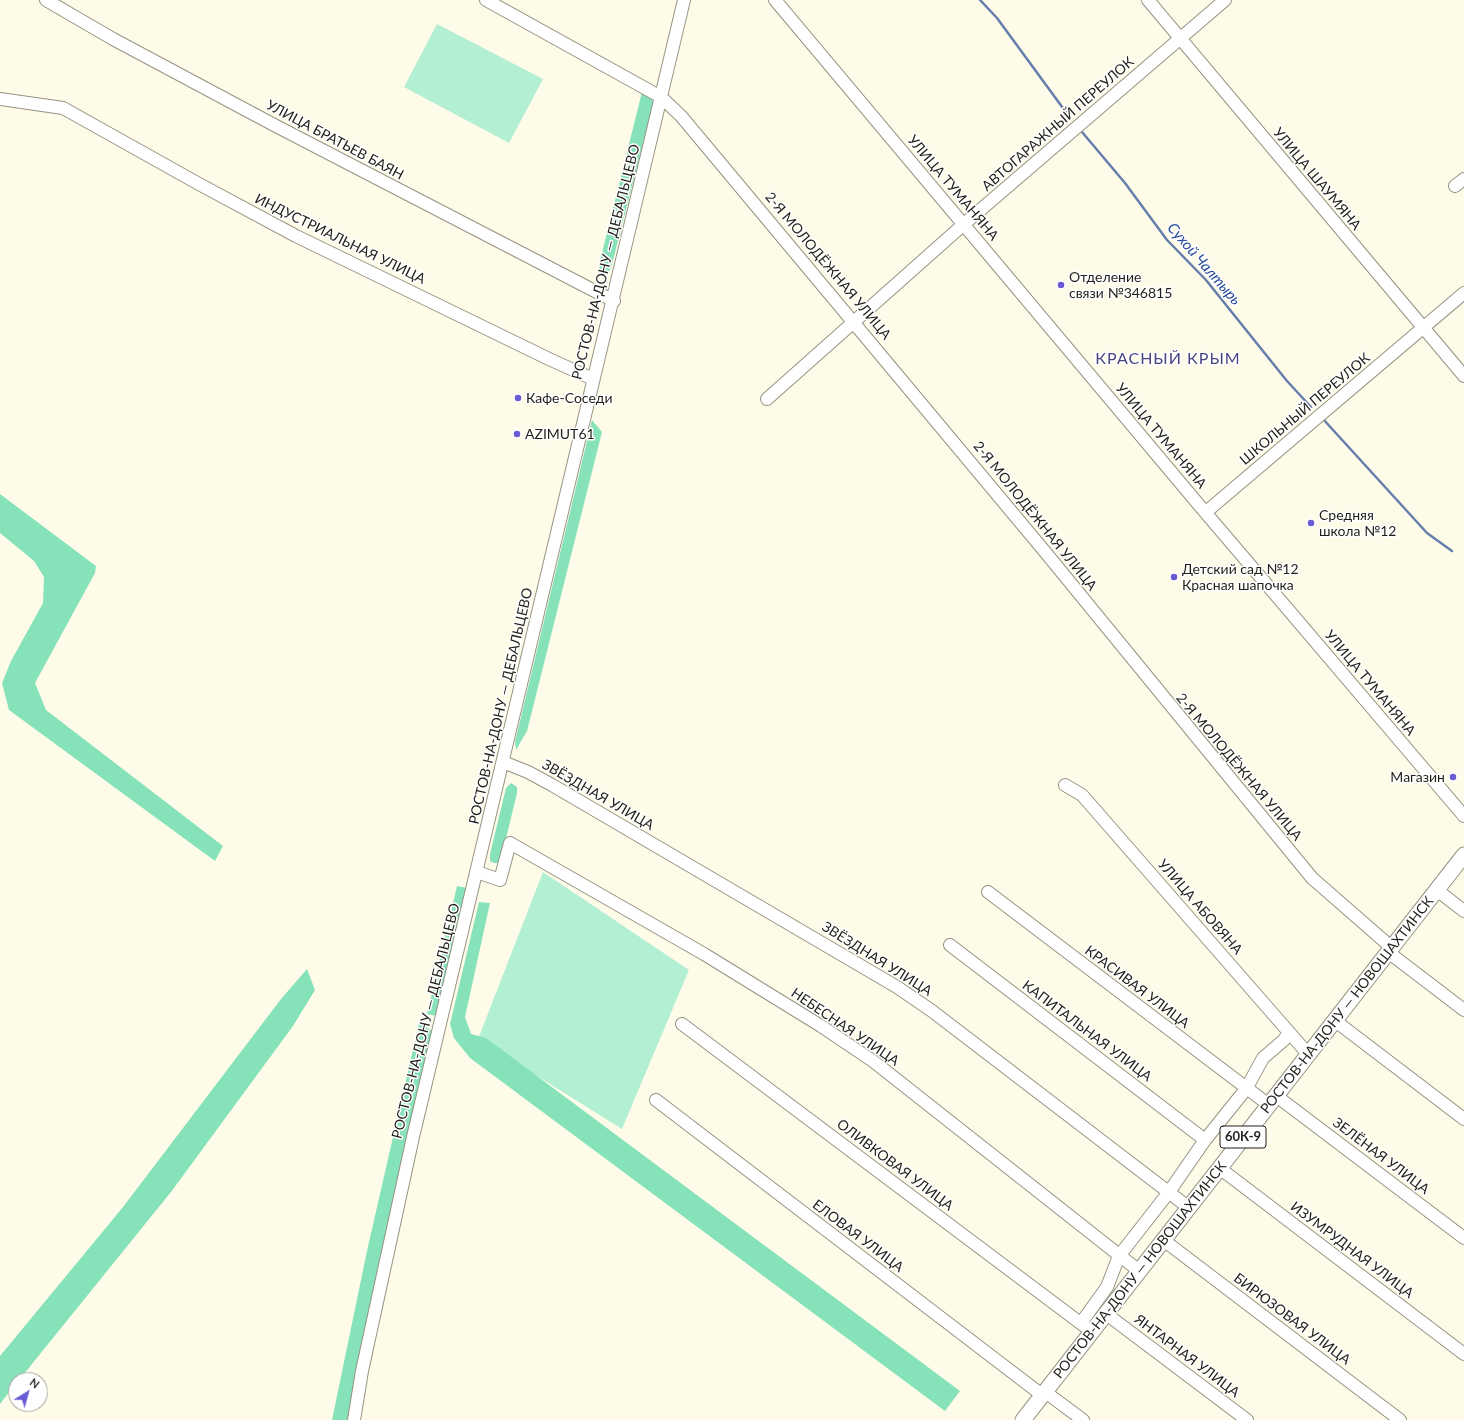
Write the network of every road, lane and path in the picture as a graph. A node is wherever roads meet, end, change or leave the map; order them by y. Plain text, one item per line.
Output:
1 (46, 0) edge
2 (486, 0) edge
3 (684, 0) edge
4 (775, 0) edge
5 (1148, 0) edge
6 (1225, 0) edge
7 (1180, 38) junction
8 (661, 97) junction
9 (0, 99) edge
10 (964, 224) junction
11 (1464, 292) edge
12 (614, 301) junction
13 (854, 321) junction
14 (1423, 329) junction
15 (1464, 376) edge
16 (593, 378) junction
17 (767, 399) dead end
18 (1206, 512) junction
19 (504, 762) junction
20 (1065, 784) dead end
21 (1464, 816) edge
22 (1464, 855) edge
23 (1464, 865) edge
24 (477, 872) junction
25 (988, 892) dead end
26 (1442, 894) junction
27 (1464, 911) edge
28 (950, 945) dead end
29 (1392, 951) junction
30 (1464, 1010) edge
31 (1338, 1023) junction
32 (682, 1024) dead end
33 (1289, 1032) junction
34 (1308, 1054) junction
35 (1246, 1089) junction
36 (656, 1100) dead end
37 (1274, 1101) junction
38 (1464, 1119) edge
39 (1205, 1140) junction
40 (1222, 1170) junction
41 (1169, 1192) junction
42 (1188, 1207) junction
43 (1464, 1238) edge
44 (1166, 1242) junction
45 (1119, 1256) junction
46 (1138, 1270) junction
47 (1109, 1316) junction
48 (1086, 1327) junction
49 (1464, 1354) edge
50 (1045, 1394) junction
51 (354, 1420) edge
52 (1023, 1420) edge
53 (1028, 1420) edge
54 (1083, 1420) edge
55 (1247, 1420) edge
56 (1400, 1420) edge

1 - 12 street, УЛИЦА БРАТЬЕВ БАЯН
2 - 8 street, 2-Я МОЛОДЁЖНАЯ УЛИЦА
3 - 8 street, РОСТОВ-НА-ДОНУ — ДЕБАЛЬЦЕВО
4 - 10 street, УЛИЦА ТУМАНЯНА
5 - 7 street, УЛИЦА ШАУМЯНА
6 - 7 street, АВТОГАРАЖНЫЙ ПЕРЕУЛОК
7 - 10 street, АВТОГАРАЖНЫЙ ПЕРЕУЛОК
7 - 14 street, УЛИЦА ШАУМЯНА
8 - 12 street, РОСТОВ-НА-ДОНУ — ДЕБАЛЬЦЕВО
8 - 13 street, 2-Я МОЛОДЁЖНАЯ УЛИЦА
9 - 16 street, ИНДУСТРИАЛЬНАЯ УЛИЦА
10 - 13 street, АВТОГАРАЖНЫЙ ПЕРЕУЛОК
10 - 18 street, УЛИЦА ТУМАНЯНА
11 - 14 street, ШКОЛЬНЫЙ ПЕРЕУЛОК
12 - 16 street, РОСТОВ-НА-ДОНУ — ДЕБАЛЬЦЕВО
13 - 17 street, АВТОГАРАЖНЫЙ ПЕРЕУЛОК
13 - 29 street, 2-Я МОЛОДЁЖНАЯ УЛИЦА
14 - 15 street, УЛИЦА ШАУМЯНА
14 - 18 street, ШКОЛЬНЫЙ ПЕРЕУЛОК
16 - 19 street, РОСТОВ-НА-ДОНУ — ДЕБАЛЬЦЕВО
18 - 21 street, УЛИЦА ТУМАНЯНА
19 - 24 street, РОСТОВ-НА-ДОНУ — ДЕБАЛЬЦЕВО
19 - 41 street, ЗВЁЗДНАЯ УЛИЦА
20 - 33 street, УЛИЦА АБОВЯНА
22 - 29 main road, РОСТОВ-НА-ДОНУ — НОВОШАХТИНСК / 60К-9
23 - 26 main road, РОСТОВ-НА-ДОНУ — НОВОШАХТИНСК / 60К-9
24 - 45 street, НЕБЕСНАЯ УЛИЦА
24 - 51 street, РОСТОВ-НА-ДОНУ — ДЕБАЛЬЦЕВО
25 - 35 street, КРАСИВАЯ УЛИЦА
26 - 27 street
26 - 29 main road, РОСТОВ-НА-ДОНУ — НОВОШАХТИНСК / 60К-9
28 - 39 street, КАПИТАЛЬНАЯ УЛИЦА
29 - 30 street, 2-Я МОЛОДЁЖНАЯ УЛИЦА
29 - 31 main road, РОСТОВ-НА-ДОНУ — НОВОШАХТИНСК / 60К-9
29 - 34 main road, РОСТОВ-НА-ДОНУ — НОВОШАХТИНСК / 60К-9
31 - 37 main road, РОСТОВ-НА-ДОНУ — НОВОШАХТИНСК / 60К-9
31 - 38 street
32 - 48 street, ОЛИВКОВАЯ УЛИЦА
33 - 34 street, УЛИЦА АБОВЯНА
33 - 35 street
34 - 37 main road, РОСТОВ-НА-ДОНУ — НОВОШАХТИНСК / 60К-9
35 - 37 street, КРАСИВАЯ УЛИЦА
35 - 39 street
36 - 50 street, ЕЛОВАЯ УЛИЦА
37 - 40 main road, РОСТОВ-НА-ДОНУ — НОВОШАХТИНСК / 60К-9
37 - 42 main road, РОСТОВ-НА-ДОНУ — НОВОШАХТИНСК / 60К-9
37 - 43 street, ЗЕЛЁНАЯ УЛИЦА
39 - 41 street
40 - 44 main road, РОСТОВ-НА-ДОНУ — НОВОШАХТИНСК / 60К-9
40 - 49 street, ИЗУМРУДНАЯ УЛИЦА
41 - 42 street, ЗВЁЗДНАЯ УЛИЦА
41 - 45 street
42 - 46 main road, РОСТОВ-НА-ДОНУ — НОВОШАХТИНСК / 60К-9
44 - 47 main road, РОСТОВ-НА-ДОНУ — НОВОШАХТИНСК / 60К-9
44 - 56 street, БИРЮЗОВАЯ УЛИЦА
45 - 46 street, НЕБЕСНАЯ УЛИЦА
45 - 48 street
46 - 48 main road, РОСТОВ-НА-ДОНУ — НОВОШАХТИНСК / 60К-9
47 - 50 main road, РОСТОВ-НА-ДОНУ — НОВОШАХТИНСК / 60К-9
47 - 55 street, ЯНТАРНАЯ УЛИЦА
48 - 50 main road, РОСТОВ-НА-ДОНУ — НОВОШАХТИНСК / 60К-9
50 - 52 main road, РОСТОВ-НА-ДОНУ — НОВОШАХТИНСК / 60К-9
50 - 53 main road, РОСТОВ-НА-ДОНУ — НОВОШАХТИНСК / 60К-9
50 - 54 street, ЕЛОВАЯ УЛИЦА

